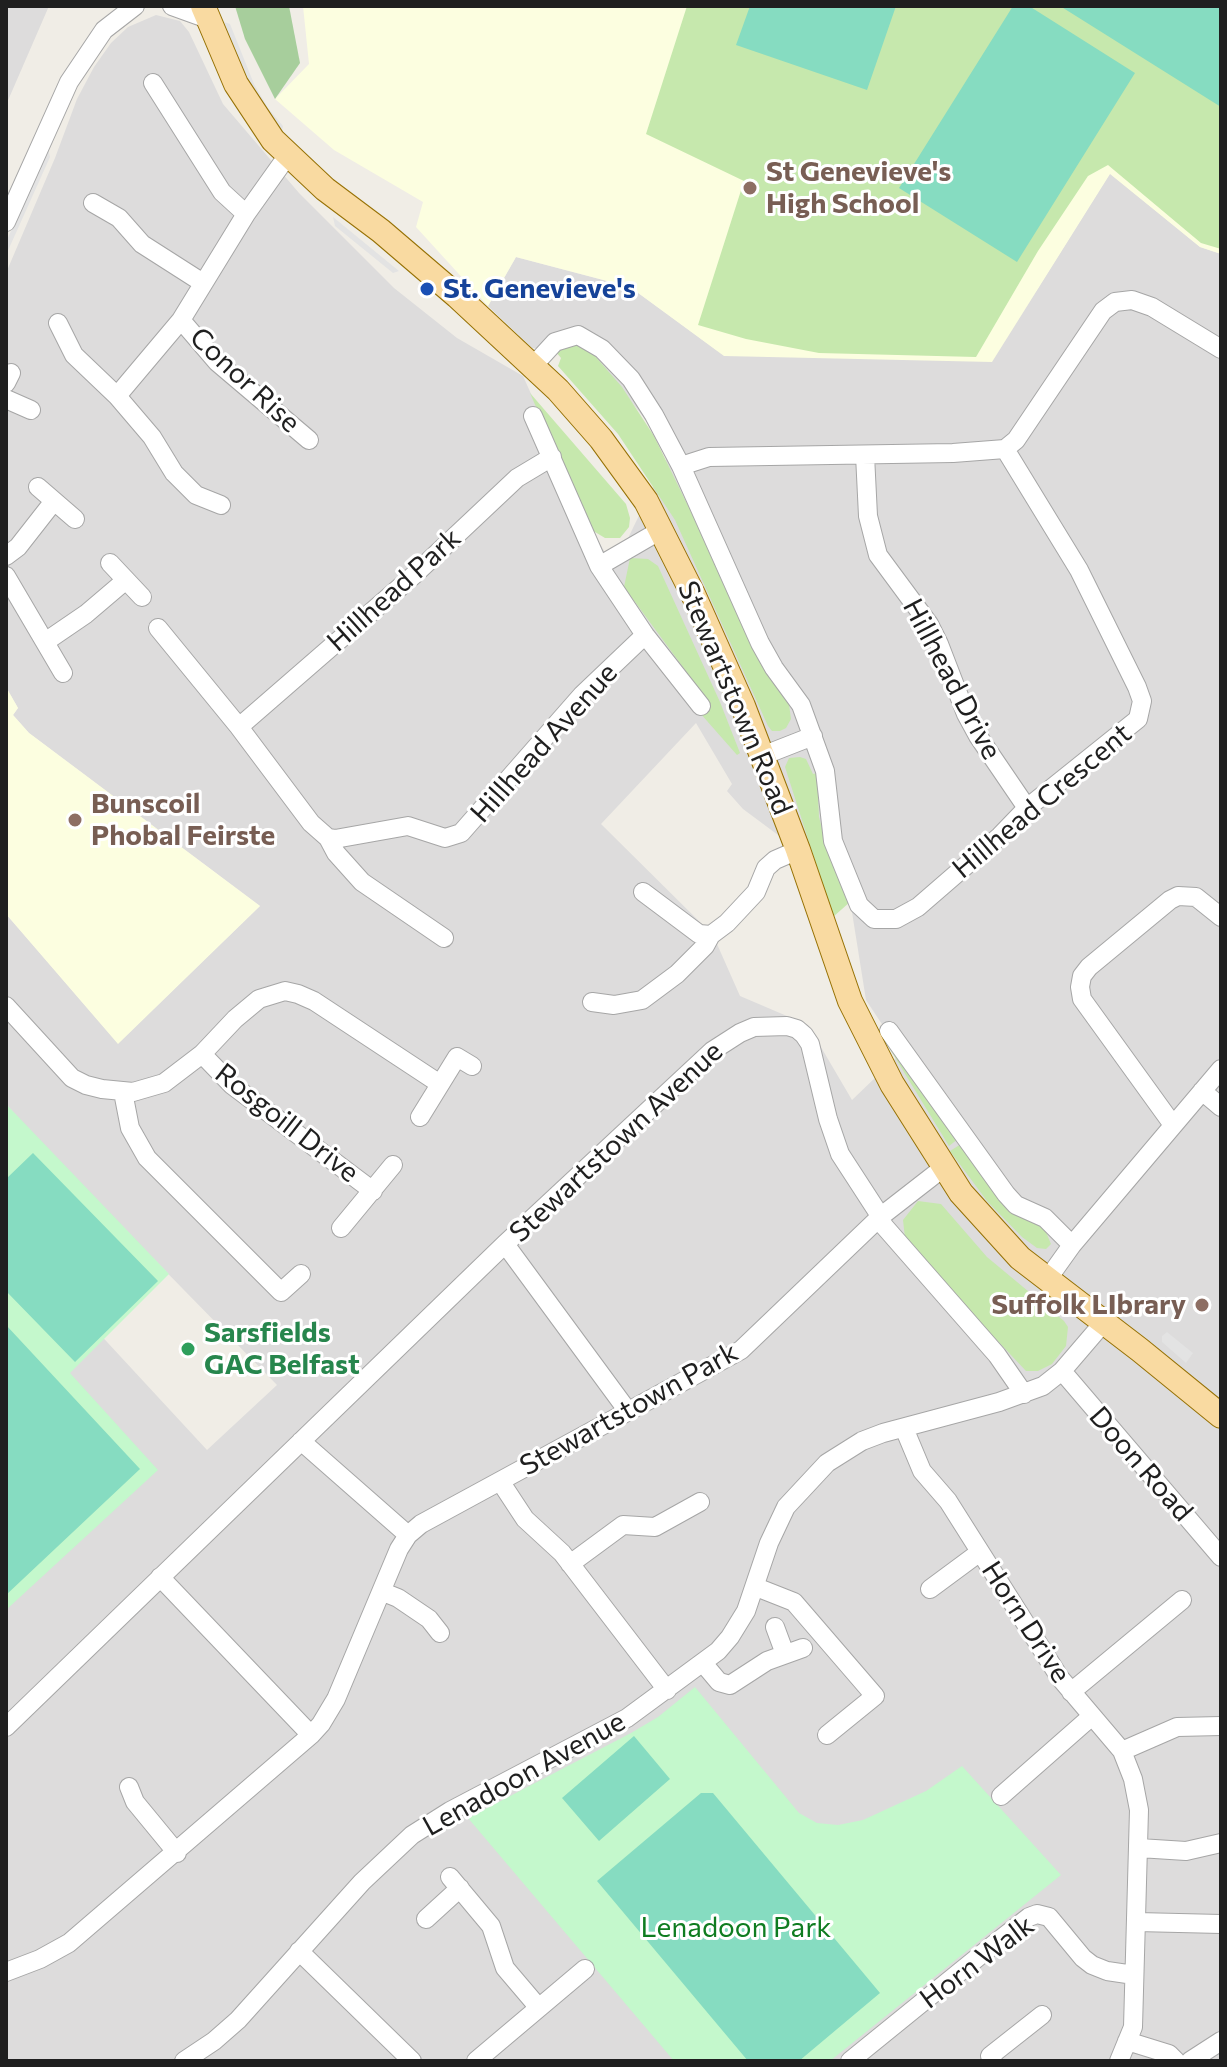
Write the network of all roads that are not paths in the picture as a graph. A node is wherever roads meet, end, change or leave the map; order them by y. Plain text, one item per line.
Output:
1 (122, 6) edge
2 (135, 6) edge
3 (172, 6) edge
4 (206, 12) edge
5 (104, 30) junction
6 (153, 83) dead end
7 (288, 155) junction
8 (93, 203) dead end
9 (246, 214) junction
10 (6, 222) edge
11 (203, 283) junction
12 (181, 320) junction
13 (58, 323) dead end
14 (1221, 349) edge
15 (532, 367) junction
16 (117, 396) junction
17 (6, 399) edge
18 (31, 410) dead end
19 (533, 416) dead end
20 (309, 440) dead end
21 (1005, 449) junction
22 (865, 455) junction
23 (552, 457) junction
24 (681, 466) junction
25 (38, 487) dead end
26 (54, 501) junction
27 (221, 505) dead end
28 (75, 519) dead end
29 (661, 530) junction
30 (6, 556) edge
31 (110, 563) dead end
32 (599, 566) junction
33 (6, 576) edge
34 (126, 580) junction
35 (142, 597) dead end
36 (158, 628) dead end
37 (645, 635) junction
38 (45, 642) junction
39 (63, 673) dead end
40 (701, 706) dead end
41 (239, 727) junction
42 (813, 736) junction
43 (762, 756) junction
44 (1027, 808) junction
45 (328, 838) junction
46 (798, 850) junction
47 (643, 892) dead end
48 (1221, 917) edge
49 (711, 935) junction
50 (444, 938) dead end
51 (592, 1002) dead end
52 (6, 1006) edge
53 (889, 1031) dead end
54 (202, 1054) junction
55 (472, 1066) dead end
56 (1221, 1069) edge
57 (440, 1084) junction
58 (1202, 1091) junction
59 (123, 1092) junction
60 (1221, 1107) edge
61 (420, 1117) dead end
62 (1173, 1125) junction
63 (393, 1165) dead end
64 (943, 1168) junction
65 (373, 1191) junction
66 (880, 1217) junction
67 (341, 1228) dead end
68 (505, 1244) junction
69 (1072, 1245) junction
70 (301, 1274) dead end
71 (1047, 1280) junction
72 (1104, 1322) junction
73 (1062, 1371) junction
74 (1024, 1394) junction
75 (627, 1410) junction
76 (1221, 1416) edge
77 (904, 1428) junction
78 (301, 1441) junction
79 (500, 1481) junction
80 (700, 1502) dead end
81 (408, 1535) junction
82 (980, 1552) junction
83 (1221, 1557) edge
84 (570, 1564) junction
85 (160, 1577) junction
86 (756, 1587) junction
87 (930, 1589) dead end
88 (383, 1592) junction
89 (1182, 1600) dead end
90 (775, 1627) dead end
91 (440, 1633) dead end
92 (703, 1663) junction
93 (667, 1690) junction
94 (1071, 1692) junction
95 (1092, 1716) junction
96 (1221, 1726) edge
97 (6, 1727) edge
98 (311, 1735) junction
99 (827, 1735) dead end
100 (1122, 1751) junction
101 (129, 1787) dead end
102 (1001, 1796) dead end
103 (1221, 1843) edge
104 (1139, 1848) junction
105 (177, 1853) junction
106 (426, 1919) dead end
107 (1137, 1922) junction
108 (1221, 1924) edge
109 (299, 1951) junction
110 (585, 1969) dead end
111 (6, 1972) edge
112 (1134, 1975) junction
113 (539, 2008) junction
114 (1042, 2015) dead end
115 (1127, 2041) junction
116 (1221, 2041) edge
117 (858, 2058) edge
118 (184, 2061) edge
119 (412, 2061) edge
120 (476, 2061) edge
121 (993, 2061) edge
122 (1119, 2061) edge
123 (1176, 2061) edge
124 (1190, 2061) edge

1 - 5 street
2 - 5 street
3 - 4 street
4 - 7 main road, Stewartstown Road
5 - 10 street
6 - 9 street
7 - 9 street, Conor Rise
7 - 15 main road, Stewartstown Road
8 - 11 street, Conor Rise
9 - 11 street, Conor Rise
11 - 12 street, Conor Rise
12 - 16 street, Conor Rise
12 - 20 street, Conor Rise
13 - 16 street
14 - 21 street
15 - 24 street, Hillhead Crescent
15 - 29 main road, Stewartstown Road
16 - 27 street
17 - 18 street
19 - 23 street
21 - 22 street
21 - 44 street, Hillhead Crescent
22 - 24 street
22 - 44 street, Hillhead Drive
23 - 32 street
23 - 41 street, Hillhead Park
24 - 42 street, Hillhead Crescent
25 - 26 street
26 - 28 street
26 - 30 street
29 - 32 street
29 - 43 main road, Stewartstown Road
31 - 34 street
32 - 37 street
33 - 38 street
34 - 35 street
34 - 38 street
36 - 41 street
37 - 40 street
37 - 45 street, Hillhead Avenue
38 - 39 street
41 - 45 street
42 - 43 street
42 - 44 street, Hillhead Crescent
43 - 46 main road, Stewartstown Road
45 - 50 street
46 - 49 street
46 - 64 main road, Stewartstown Road
47 - 49 street
48 - 62 street
49 - 51 street
52 - 59 street
53 - 69 street
54 - 57 street
54 - 59 street
54 - 65 street, Rosgoill Drive
55 - 57 street
56 - 58 street
57 - 61 street
58 - 60 street
58 - 62 street
59 - 70 street
62 - 69 street
63 - 65 street
64 - 66 street, Stewartstown Park
64 - 71 main road, Stewartstown Road
65 - 67 street
66 - 68 street, Stewartstown Avenue
66 - 74 street, Stewartstown Avenue
66 - 75 street, Stewartstown Park
68 - 75 street
68 - 78 street, Stewartstown Avenue
69 - 71 street
71 - 72 main road, Stewartstown Road
72 - 73 street, Lenadoon Avenue
72 - 76 main road, Stewartstown Road
73 - 74 street, Lenadoon Avenue
73 - 83 street, Doon Road
74 - 77 street, Lenadoon Avenue
75 - 79 street, Stewartstown Park
77 - 82 street, Horn Drive
77 - 86 street, Lenadoon Avenue
78 - 81 street
78 - 85 street, Stewartstown Avenue
79 - 81 street, Stewartstown Park
79 - 84 street
80 - 84 street
81 - 88 street, Stewartstown Park
82 - 87 street, Horn Drive
82 - 94 street, Horn Drive
84 - 93 street
85 - 97 street, Stewartstown Avenue
85 - 98 street
86 - 92 street, Lenadoon Avenue
86 - 99 street
88 - 91 street
88 - 98 street, Stewartstown Park
89 - 94 street, Horn Drive
90 - 92 street
92 - 93 street, Lenadoon Avenue
93 - 109 street, Lenadoon Avenue
94 - 95 street, Horn Drive
95 - 100 street, Horn Drive
95 - 102 street
96 - 100 street
98 - 105 street, Stewartstown Park
100 - 104 street, Horn Drive
101 - 105 street
103 - 104 street
104 - 107 street, Horn Drive
105 - 111 street, Stewartstown Park
106 - 113 street
107 - 108 street
107 - 112 street, Horn Drive
109 - 118 street, Lenadoon Avenue
109 - 119 street
110 - 113 street
112 - 115 street, Horn Drive
112 - 117 street, Horn Walk
113 - 120 street
114 - 121 street
115 - 122 street, Horn Drive
115 - 123 street
116 - 124 street

